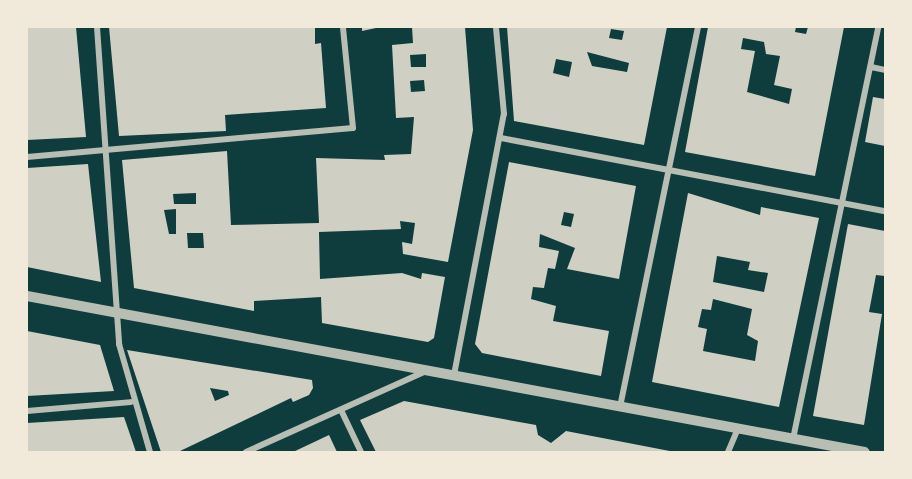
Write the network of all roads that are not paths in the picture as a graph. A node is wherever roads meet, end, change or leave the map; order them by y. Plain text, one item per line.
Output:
1 (97, 27) edge
2 (343, 27) edge
3 (496, 27) edge
4 (698, 27) edge
5 (879, 27) edge
6 (871, 68) junction
7 (885, 70) edge
8 (501, 138) junction
9 (107, 150) junction
10 (27, 157) edge
11 (672, 169) junction
12 (844, 203) junction
13 (885, 211) edge
14 (27, 296) edge
15 (120, 314) junction
16 (426, 370) junction
17 (454, 375) junction
18 (131, 402) junction
19 (620, 406) junction
20 (341, 410) junction
21 (27, 411) edge
22 (738, 428) junction
23 (793, 439) junction
24 (261, 449) edge
25 (150, 452) edge
26 (246, 452) edge
27 (361, 452) edge
28 (728, 452) edge
29 (865, 452) edge

1 - 9 street
2 - 9 street
3 - 8 street
4 - 11 street
5 - 6 street
6 - 7 street
6 - 12 street
8 - 11 street
8 - 17 street
9 - 10 street
9 - 15 street
11 - 12 street
11 - 19 street
12 - 13 street
12 - 23 street
14 - 15 street
15 - 16 street
15 - 18 street
16 - 17 street
16 - 20 street
17 - 19 street
18 - 21 street
18 - 25 street
19 - 22 street
20 - 24 street
20 - 27 street
22 - 23 street
22 - 28 street
23 - 29 street
24 - 26 street

